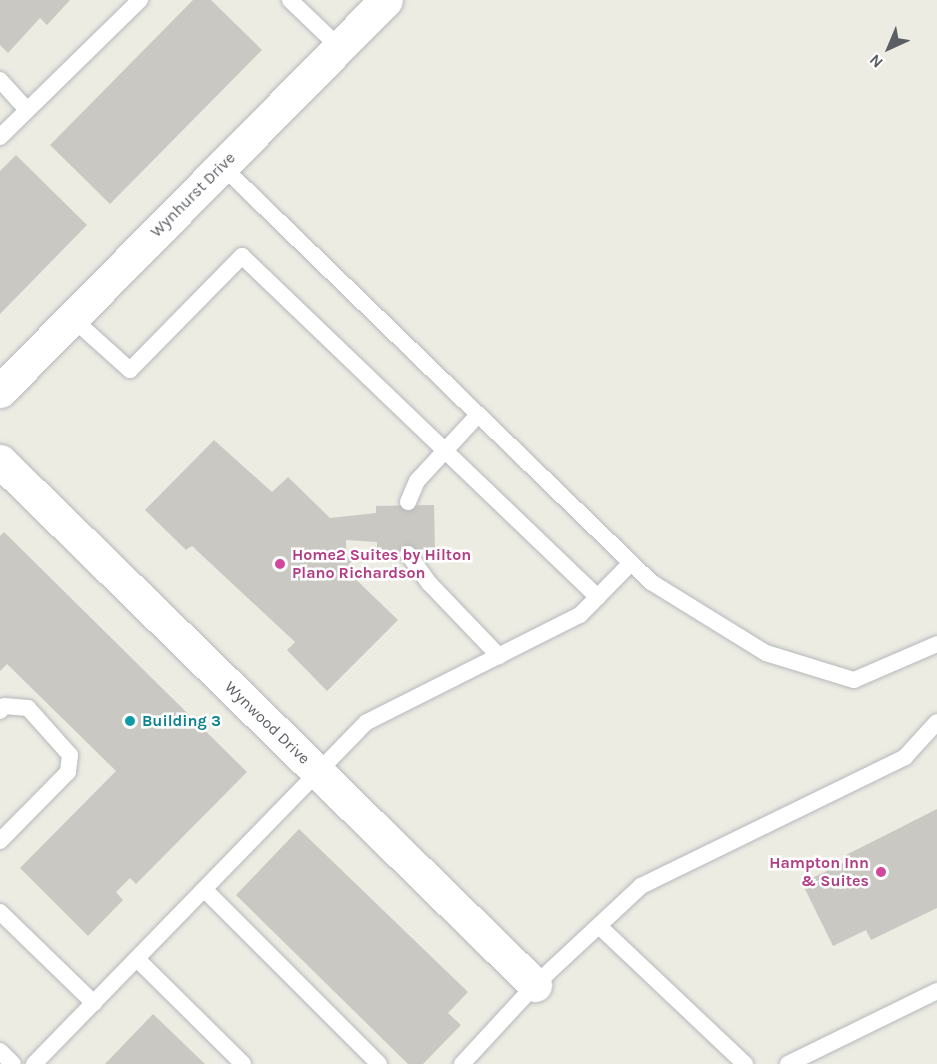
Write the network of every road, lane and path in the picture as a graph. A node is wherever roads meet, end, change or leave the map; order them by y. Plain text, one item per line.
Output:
1 (140, 0) edge
2 (290, 0) edge
3 (386, 0) edge
4 (339, 47) junction
5 (0, 80) edge
6 (27, 110) junction
7 (0, 137) edge
8 (222, 166) junction
9 (72, 318) junction
10 (0, 391) edge
11 (477, 416) junction
12 (445, 450) junction
13 (0, 461) edge
14 (408, 502) dead end
15 (408, 554) dead end
16 (631, 563) junction
17 (598, 597) junction
18 (937, 644) edge
19 (499, 656) junction
20 (0, 711) edge
21 (937, 722) edge
22 (318, 774) junction
23 (0, 841) edge
24 (205, 890) junction
25 (0, 912) edge
26 (599, 926) junction
27 (137, 959) junction
28 (535, 985) junction
29 (937, 991) edge
30 (94, 1003) junction
31 (0, 1051) edge
32 (13, 1064) edge
33 (34, 1064) edge
34 (243, 1064) edge
35 (379, 1064) edge
36 (462, 1064) edge
37 (746, 1064) edge
38 (788, 1064) edge

1 - 6 lane
2 - 4 lane
3 - 4 street, Wynhurst Drive
4 - 8 street, Wynhurst Drive
5 - 6 lane
6 - 7 lane
8 - 9 street, Wynhurst Drive
8 - 11 lane
9 - 10 street, Wynhurst Drive
9 - 12 lane
11 - 12 lane
11 - 16 lane
12 - 14 lane
12 - 17 lane
13 - 22 street, Wynwood Drive
15 - 19 lane
16 - 17 lane
16 - 18 lane
17 - 19 lane
19 - 22 lane
20 - 23 lane
21 - 26 lane
22 - 24 lane
22 - 28 street, Wynwood Drive
24 - 27 lane
24 - 35 lane
25 - 30 lane
26 - 28 lane
26 - 37 lane
27 - 30 lane
27 - 34 lane
28 - 36 lane
29 - 38 lane
30 - 33 lane
31 - 32 lane

